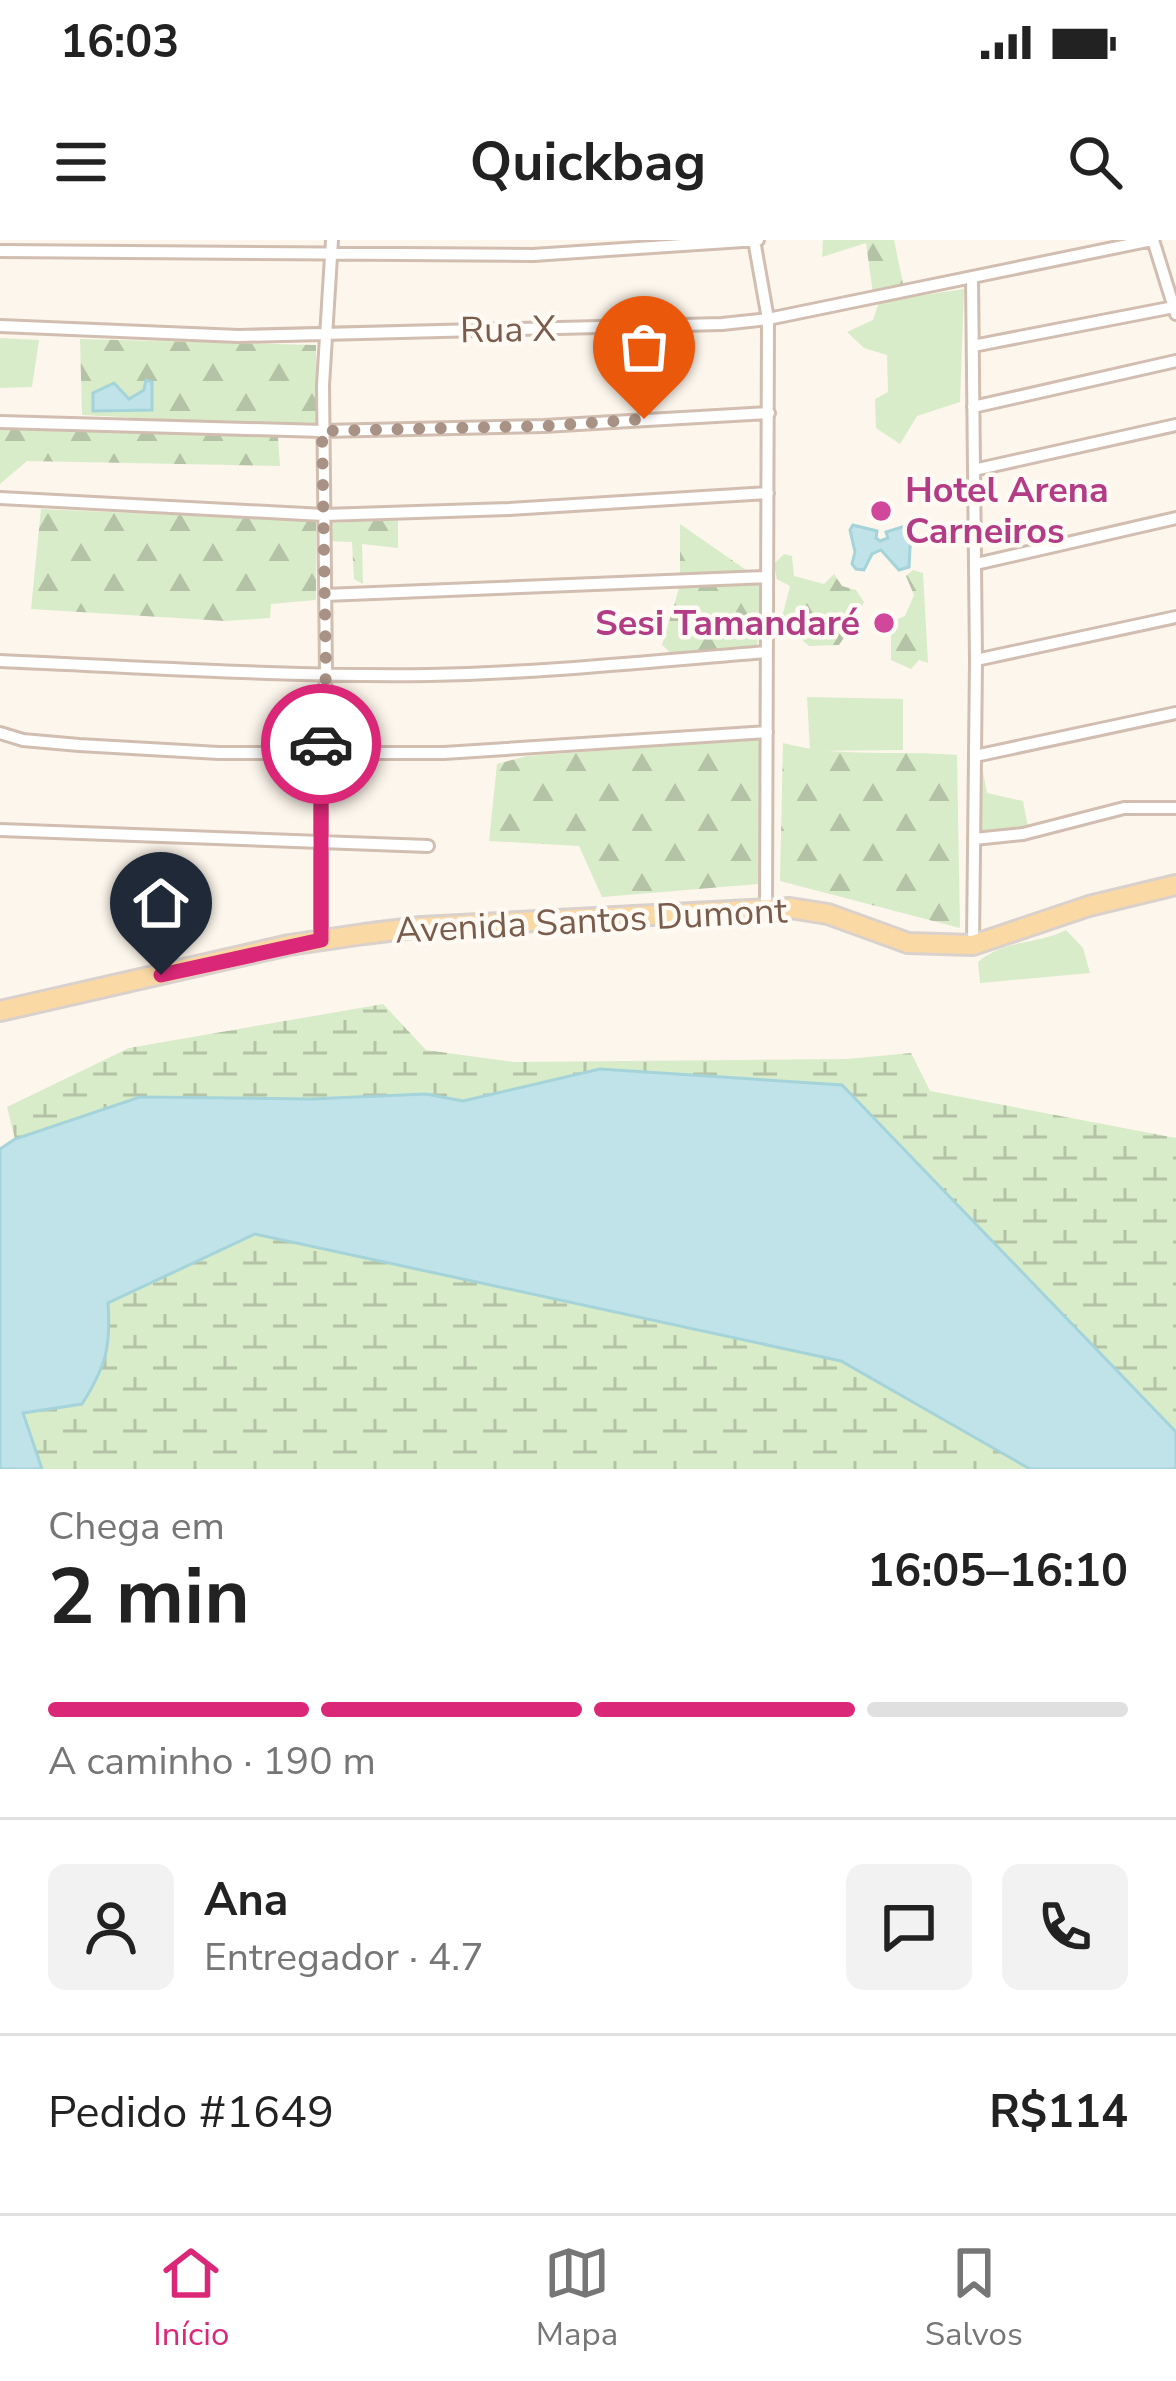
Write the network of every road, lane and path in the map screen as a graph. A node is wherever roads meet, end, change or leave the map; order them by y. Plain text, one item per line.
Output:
1 (756, 240) edge
2 (1153, 240) edge
3 (331, 246) edge
4 (0, 251) edge
5 (972, 278) junction
6 (1175, 310) edge
7 (768, 319) junction
8 (0, 326) edge
9 (324, 335) junction
10 (973, 346) junction
11 (1176, 361) edge
12 (973, 406) junction
13 (769, 413) junction
14 (0, 422) edge
15 (1176, 425) edge
16 (322, 431) junction
17 (974, 470) junction
18 (768, 494) junction
19 (0, 498) edge
20 (324, 514) junction
21 (1176, 518) edge
22 (976, 564) junction
23 (767, 578) junction
24 (325, 595) junction
25 (1176, 617) edge
26 (766, 652) junction
27 (976, 660) junction
28 (0, 661) edge
29 (326, 674) junction
30 (1176, 713) edge
31 (767, 733) junction
32 (0, 734) edge
33 (321, 752) junction
34 (975, 756) junction
35 (1176, 808) edge
36 (0, 830) edge
37 (974, 839) junction
38 (321, 844) junction
39 (428, 846) dead end
40 (1176, 885) edge
41 (766, 909) junction
42 (321, 940) junction
43 (973, 945) junction
44 (0, 1011) edge

1 - 3 street
1 - 7 street
2 - 5 street, Rua X
2 - 6 street
3 - 4 street
3 - 9 street
5 - 7 street, Rua X
5 - 10 street
6 - 10 street
7 - 9 street, Rua X
7 - 13 street
8 - 9 street, Rua X
9 - 16 street
10 - 12 street
11 - 12 street
12 - 17 street
13 - 16 street
13 - 18 street
14 - 16 street
15 - 17 street
16 - 20 street
17 - 22 street
18 - 20 street
18 - 23 street
19 - 20 street
20 - 24 street
21 - 22 street
22 - 27 street
23 - 24 street
23 - 26 street
24 - 29 street
25 - 27 street
26 - 29 street
26 - 31 street
27 - 34 street
28 - 29 street
29 - 33 street
30 - 34 street
31 - 33 street
31 - 41 street
32 - 33 street
33 - 38 street
34 - 37 street
35 - 37 street
36 - 38 street
37 - 43 street
38 - 39 street
38 - 42 street
40 - 43 main road, Avenida Santos Dumont
41 - 42 main road, Avenida Santos Dumont
41 - 43 main road, Avenida Santos Dumont
42 - 44 main road, Avenida Santos Dumont

